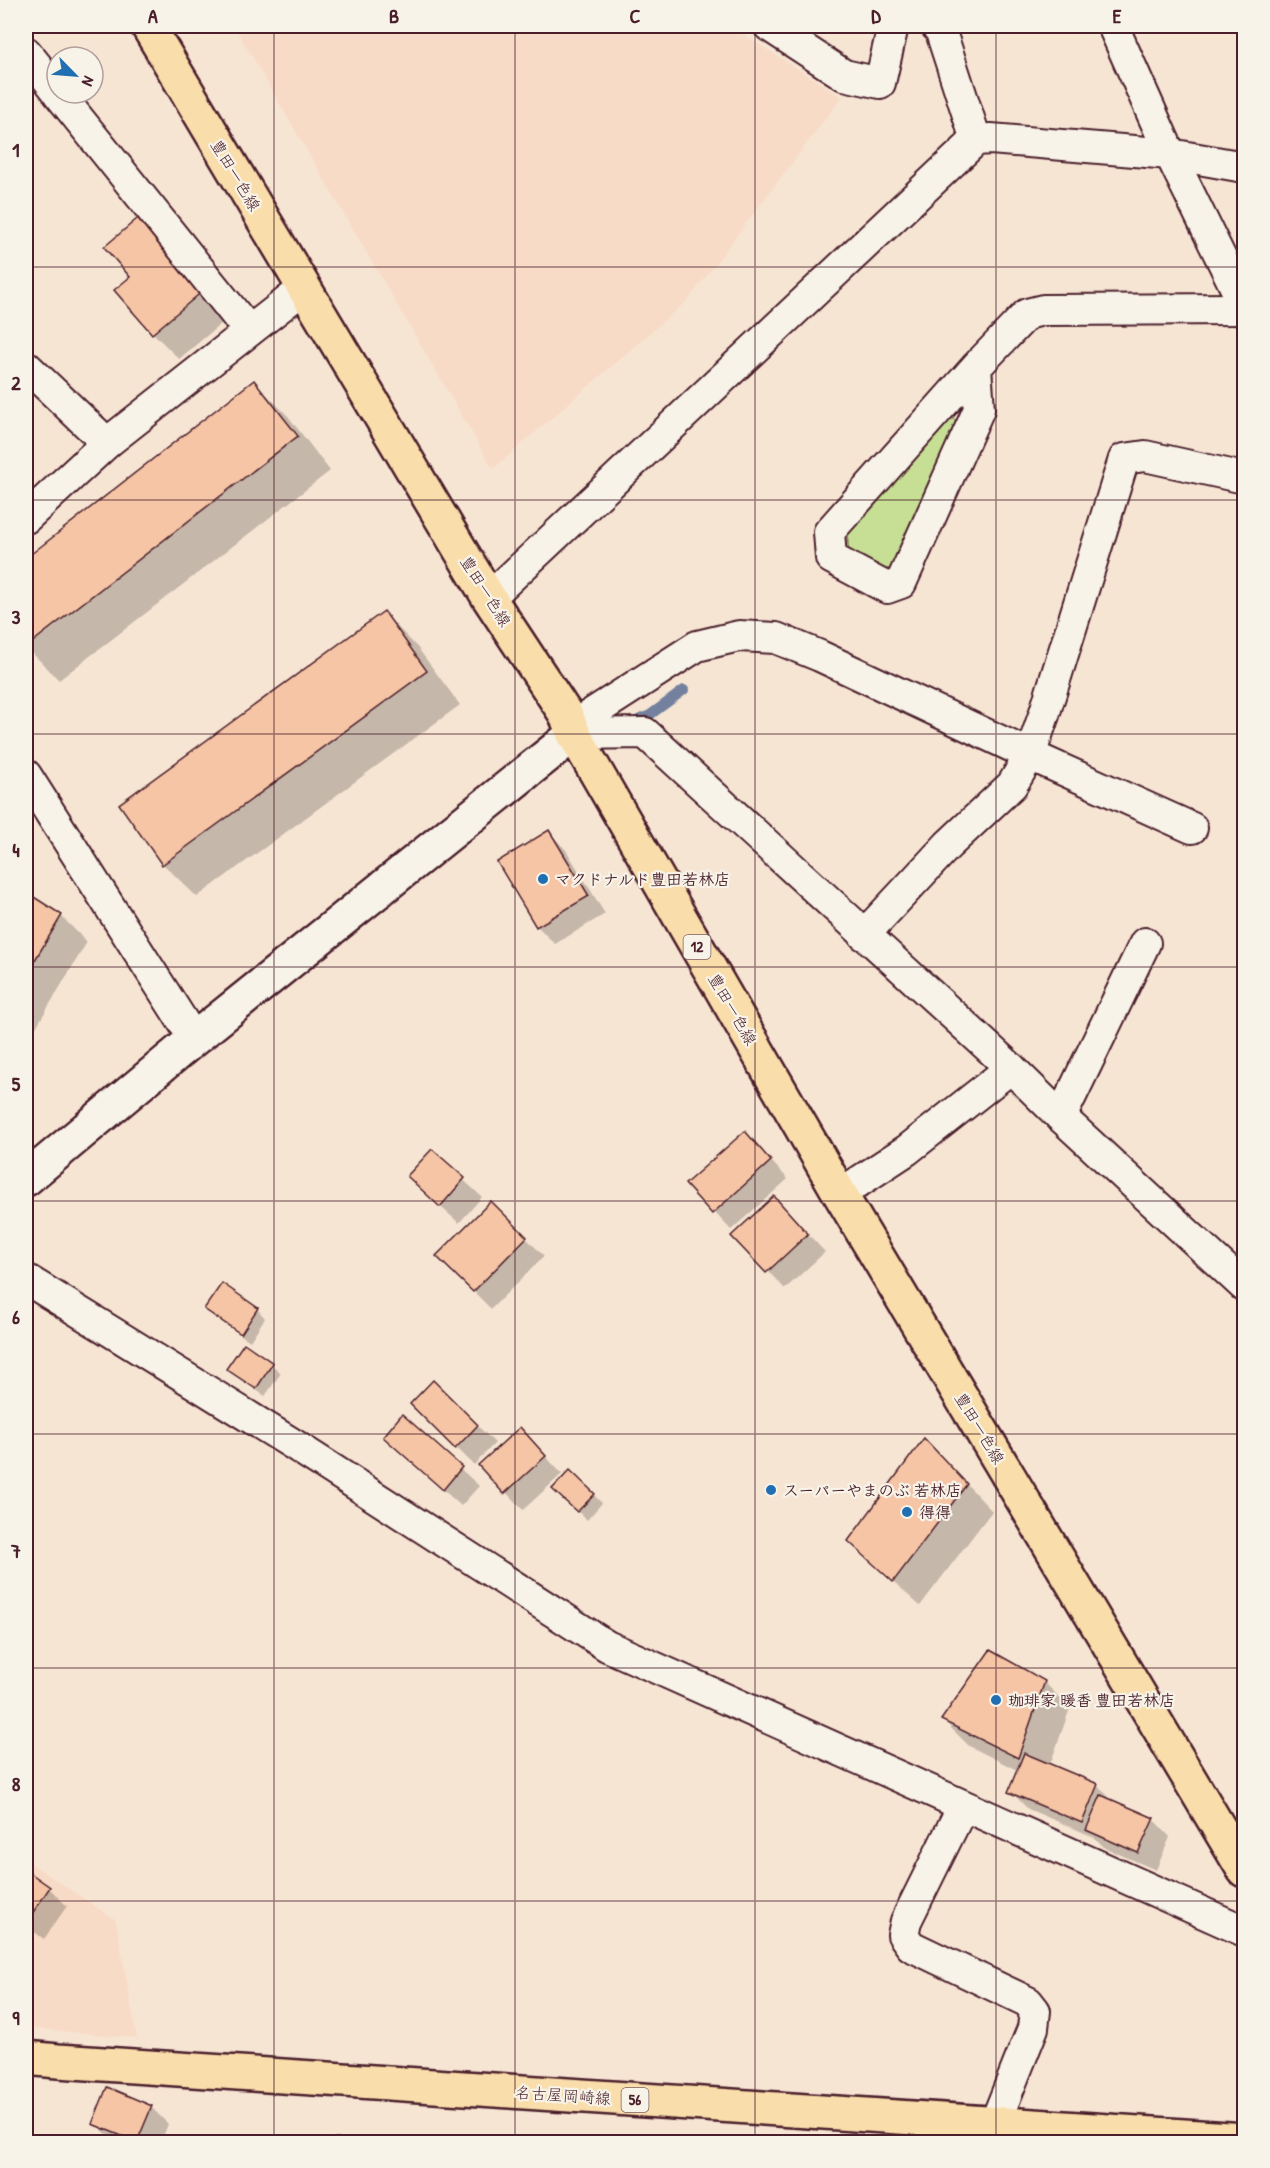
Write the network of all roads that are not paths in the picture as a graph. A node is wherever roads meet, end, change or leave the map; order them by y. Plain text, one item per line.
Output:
1 (148, 26) edge
2 (769, 26) edge
3 (893, 26) edge
4 (936, 26) edge
5 (1113, 26) edge
6 (26, 52) edge
7 (45, 76) edge
8 (68, 105) edge
9 (976, 140) junction
10 (1170, 154) junction
11 (1245, 167) edge
12 (303, 289) junction
13 (1245, 307) edge
14 (249, 331) junction
15 (26, 366) edge
16 (976, 367) junction
17 (107, 443) junction
18 (1245, 478) edge
19 (26, 518) edge
20 (489, 598) junction
21 (573, 730) junction
22 (1030, 755) junction
23 (26, 775) edge
24 (1192, 828) dead end
25 (864, 935) junction
26 (1144, 943) dead end
27 (194, 1039) junction
28 (1011, 1068) junction
29 (1061, 1117) junction
30 (26, 1179) edge
31 (840, 1194) junction
32 (26, 1280) edge
33 (1245, 1286) edge
34 (963, 1806) junction
35 (1245, 1870) edge
36 (1245, 1931) edge
37 (26, 2058) edge
38 (995, 2123) junction
39 (1245, 2140) edge

1 - 12 main road, 豊田一色線 / 12
2 - 3 street
4 - 9 street
5 - 10 street
6 - 7 street
8 - 14 street
9 - 10 street
9 - 20 street
10 - 11 street
10 - 13 street
12 - 14 street
12 - 20 main road, 豊田一色線 / 12
13 - 16 street
14 - 17 street
15 - 17 street
16 - 16 street
17 - 19 street
18 - 22 street
20 - 21 main road, 豊田一色線 / 12
21 - 22 street
21 - 25 street
21 - 27 street
21 - 31 main road, 豊田一色線 / 12
22 - 24 street
22 - 25 street
23 - 27 street
25 - 28 street
26 - 29 street
27 - 30 street
28 - 29 street
28 - 31 street
29 - 33 street
31 - 35 main road, 豊田一色線 / 12
32 - 34 street
34 - 36 street
34 - 38 street
37 - 38 main road, 名古屋岡崎線 / 56
38 - 39 main road, 名古屋岡崎線 / 56

